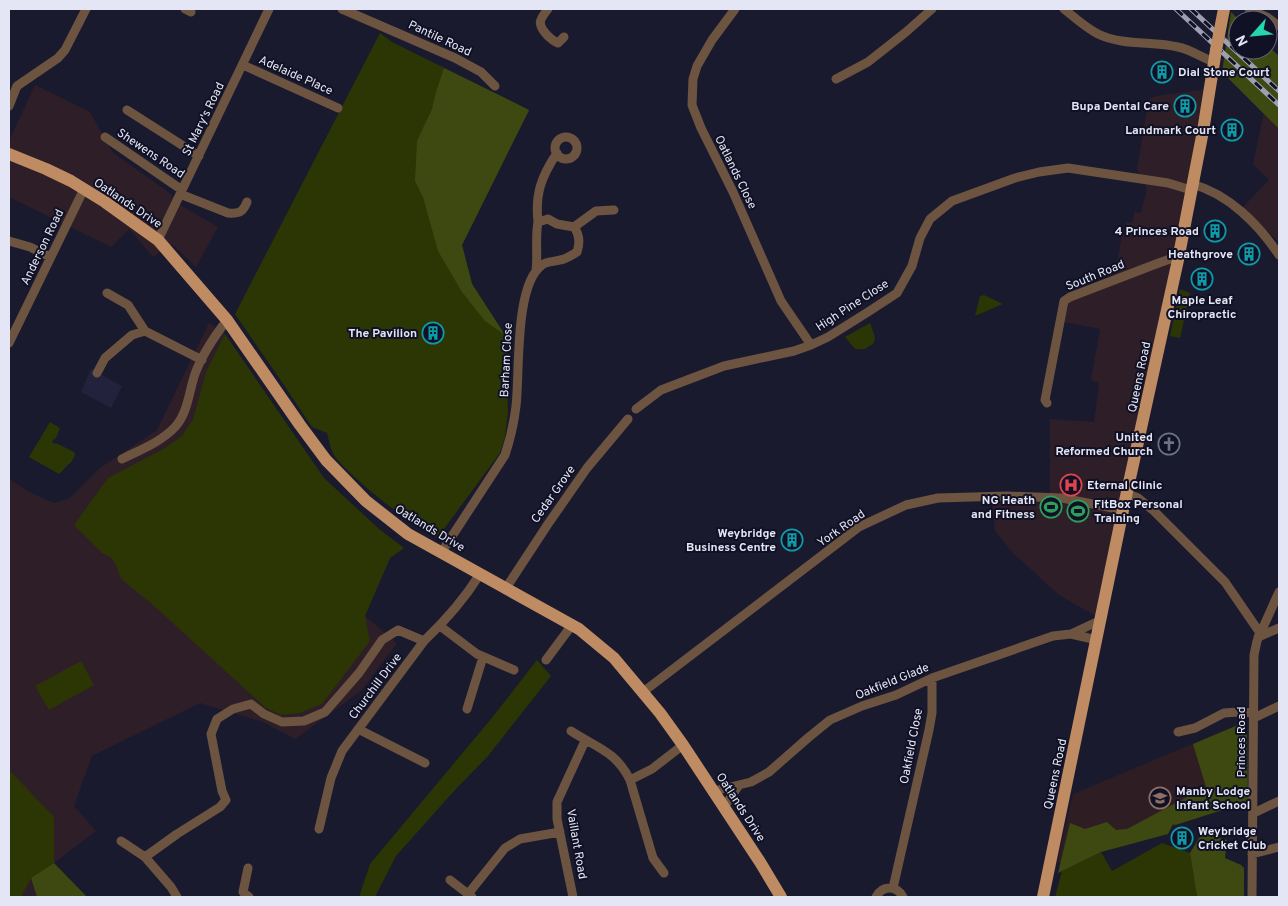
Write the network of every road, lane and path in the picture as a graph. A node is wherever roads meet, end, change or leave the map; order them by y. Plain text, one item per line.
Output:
1 (86, 9) edge
2 (269, 9) edge
3 (342, 9) edge
4 (548, 9) edge
5 (735, 9) edge
6 (932, 9) edge
7 (1064, 9) edge
8 (1224, 9) edge
9 (1249, 9) edge
10 (1279, 26) edge
11 (564, 37) dead end
12 (1215, 56) junction
13 (243, 65) junction
14 (836, 79) dead end
15 (495, 86) dead end
16 (9, 106) edge
17 (338, 108) dead end
18 (127, 110) dead end
19 (105, 137) dead end
20 (9, 154) edge
21 (557, 154) dead end
22 (198, 156) junction
23 (1192, 187) junction
24 (84, 189) junction
25 (181, 192) junction
26 (247, 202) dead end
27 (614, 210) dead end
28 (538, 222) junction
29 (574, 227) junction
30 (158, 240) junction
31 (9, 242) edge
32 (1279, 255) edge
33 (50, 257) junction
34 (1178, 260) junction
35 (536, 271) junction
36 (107, 293) dead end
37 (227, 320) junction
38 (145, 331) junction
39 (9, 343) edge
40 (811, 345) junction
41 (202, 360) junction
42 (97, 372) dead end
43 (1047, 403) dead end
44 (636, 409) dead end
45 (628, 420) dead end
46 (122, 459) dead end
47 (1128, 494) junction
48 (1123, 510) junction
49 (441, 553) junction
50 (480, 574) junction
51 (506, 588) junction
52 (1279, 592) edge
53 (1101, 620) junction
54 (572, 625) junction
55 (440, 626) junction
56 (1279, 628) edge
57 (1071, 634) junction
58 (1259, 635) junction
59 (1097, 640) junction
60 (424, 641) junction
61 (483, 657) junction
62 (546, 660) dead end
63 (514, 670) dead end
64 (932, 678) junction
65 (643, 692) junction
66 (1279, 706) edge
67 (467, 709) dead end
68 (1254, 716) junction
69 (358, 729) junction
70 (571, 731) dead end
71 (1178, 732) dead end
72 (586, 740) junction
73 (683, 745) junction
74 (425, 763) dead end
75 (630, 780) junction
76 (739, 785) junction
77 (714, 791) junction
78 (1279, 801) edge
79 (724, 807) junction
80 (1254, 813) junction
81 (319, 828) dead end
82 (560, 832) junction
83 (121, 841) dead end
84 (1279, 847) edge
85 (1252, 854) junction
86 (145, 858) junction
87 (248, 868) dead end
88 (664, 874) dead end
89 (450, 880) dead end
90 (894, 888) junction
91 (470, 896) edge
92 (177, 897) edge
93 (249, 897) edge
94 (573, 897) edge
95 (781, 897) edge
96 (876, 897) edge
97 (904, 897) edge
98 (1043, 897) edge
99 (1252, 897) edge

1 - 16 street
2 - 13 street, St Mary's Road
3 - 15 street, Pantile Road
4 - 11 street
5 - 40 street, Oatlands Close
6 - 14 street
7 - 12 street
8 - 12 main road, Queens Road, bridge
9 - 10 street
12 - 23 main road, Queens Road
13 - 17 street, Adelaide Place
13 - 22 street, St Mary's Road
18 - 22 street
19 - 25 street, Shewens Road
20 - 24 main road, Oatlands Drive
21 - 28 street
22 - 25 street, St Mary's Road
23 - 32 street
23 - 34 main road, Queens Road
23 - 40 street, High Pine Close
24 - 30 main road, Oatlands Drive
24 - 33 street, Anderson Road
25 - 26 street, Shewens Road
25 - 30 street, St Mary's Road
27 - 29 street
28 - 29 street
28 - 35 street
29 - 35 street
30 - 37 main road, Oatlands Drive
31 - 33 street
33 - 39 street, Anderson Road
34 - 43 street, South Road
34 - 47 main road, Queens Road
35 - 49 street, Barham Close
36 - 38 street
37 - 41 street
37 - 49 main road, Oatlands Drive
38 - 41 street
38 - 42 street
40 - 44 street, High Pine Close
41 - 46 street
45 - 51 street, Cedar Grove
47 - 48 main road, Queens Road
47 - 58 street
48 - 53 main road, Queens Road
48 - 65 street, York Road
49 - 50 main road, Oatlands Drive
50 - 51 main road, Oatlands Drive
50 - 55 street, Churchill Drive
51 - 54 main road, Oatlands Drive
52 - 58 street, Princes Road
53 - 57 street, Oakfield Glade
53 - 59 main road, Queens Road
54 - 62 street
54 - 65 main road, Oatlands Drive
55 - 60 street, Churchill Drive
55 - 61 street
56 - 58 street
57 - 59 street, Oakfield Glade
57 - 64 street, Oakfield Glade
58 - 68 street, Princes Road
59 - 98 main road, Queens Road
60 - 69 street, Churchill Drive
60 - 86 street
61 - 63 street
61 - 67 street
64 - 76 street, Oakfield Glade
64 - 90 street, Oakfield Close
65 - 73 main road, Oatlands Drive
66 - 68 street
68 - 71 street
68 - 80 street, Princes Road
69 - 74 street
69 - 81 street, Churchill Drive
70 - 72 street
72 - 75 street
72 - 82 street, Vaillant Road
73 - 75 street
73 - 77 main road, Oatlands Drive
75 - 88 street
76 - 77 street, Oakfield Glade
76 - 79 street
77 - 79 main road, Oatlands Drive
78 - 80 street
79 - 95 main road, Oatlands Drive
80 - 85 street, Princes Road
82 - 91 street
82 - 94 street, Vaillant Road
83 - 86 street
84 - 85 street
85 - 99 street, Princes Road
86 - 92 street
87 - 93 street
89 - 91 street
90 - 96 street
90 - 97 street

